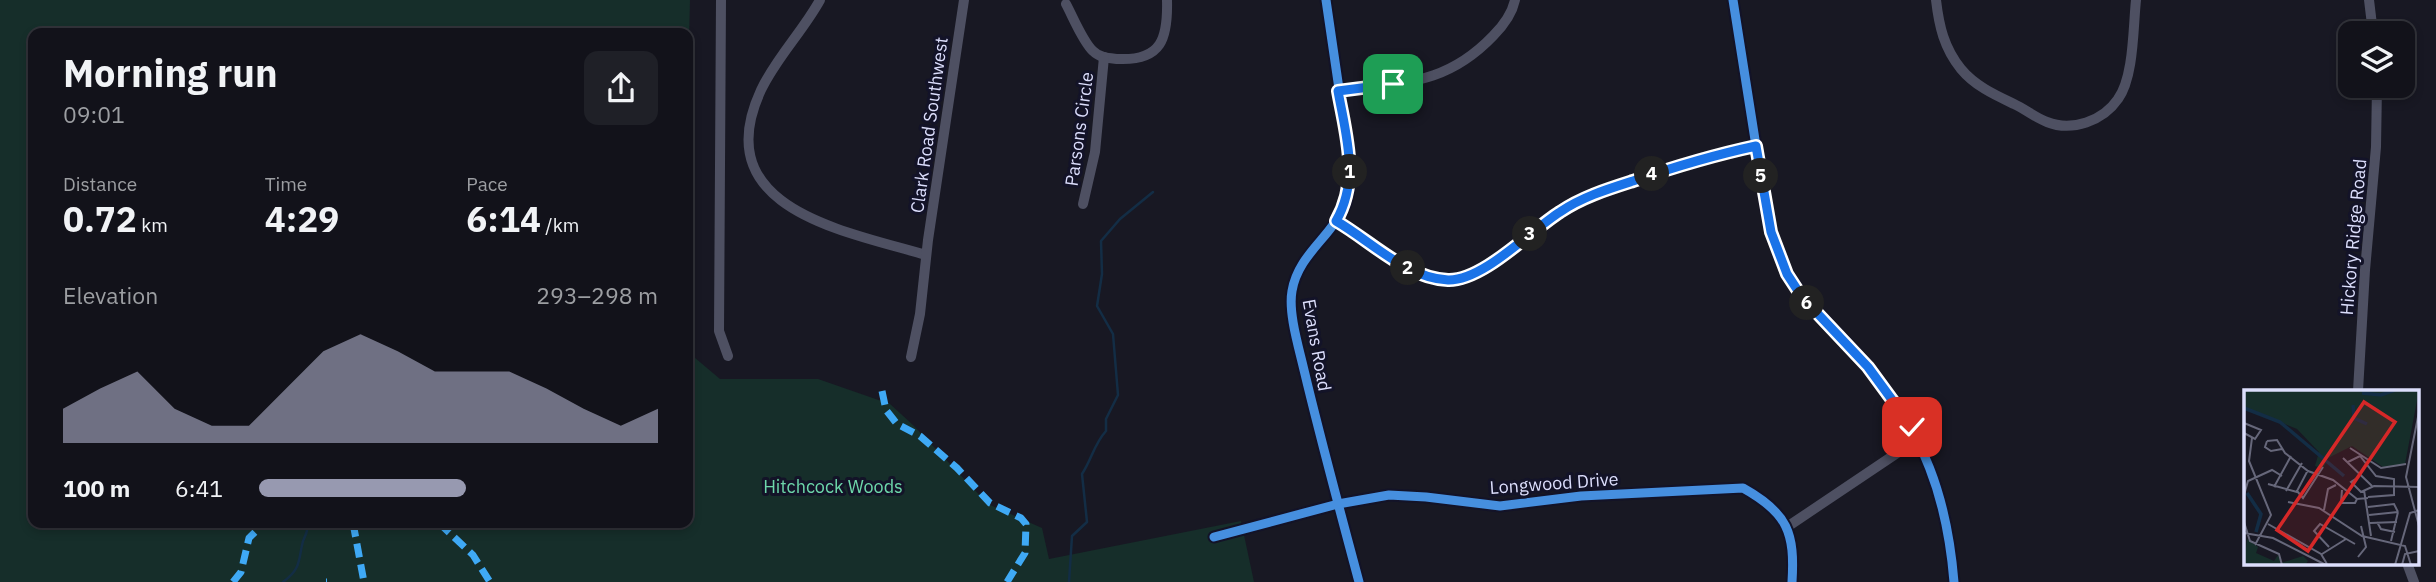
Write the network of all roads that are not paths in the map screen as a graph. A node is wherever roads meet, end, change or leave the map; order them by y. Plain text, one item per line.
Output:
1 (721, 0) edge
2 (820, 0) edge
3 (964, 0) edge
4 (1167, 0) edge
5 (1325, 0) edge
6 (1516, 0) edge
7 (1733, 0) edge
8 (1936, 0) edge
9 (2136, 0) edge
10 (2369, 0) edge
11 (1066, 4) dead end
12 (2372, 21) edge
13 (1104, 57) junction
14 (1338, 91) junction
15 (2377, 98) edge
16 (1756, 146) junction
17 (1083, 204) dead end
18 (1336, 221) junction
19 (926, 255) junction
20 (728, 356) dead end
21 (911, 357) dead end
22 (2358, 390) edge
23 (1918, 439) junction
24 (1338, 504) junction
25 (1787, 527) junction
26 (1214, 537) dead end
27 (2407, 564) edge
28 (1359, 582) edge
29 (1792, 582) edge
30 (1954, 582) edge
31 (2414, 582) edge

1 - 20 street
2 - 19 street
3 - 19 street, Clark Road Southwest
4 - 13 street
5 - 14 street, Evans Road
6 - 14 street
7 - 16 street
8 - 9 street
10 - 12 street
11 - 13 street
13 - 17 street, Parsons Circle
14 - 18 street, Evans Road
15 - 22 street, Hickory Ridge Road
16 - 18 street
16 - 23 street
18 - 24 street, Evans Road
19 - 21 street, Clark Road Southwest
23 - 25 street
23 - 30 street
24 - 25 street, Longwood Drive
24 - 26 street, Longwood Drive
24 - 28 street, Evans Road
25 - 29 street
27 - 31 street

